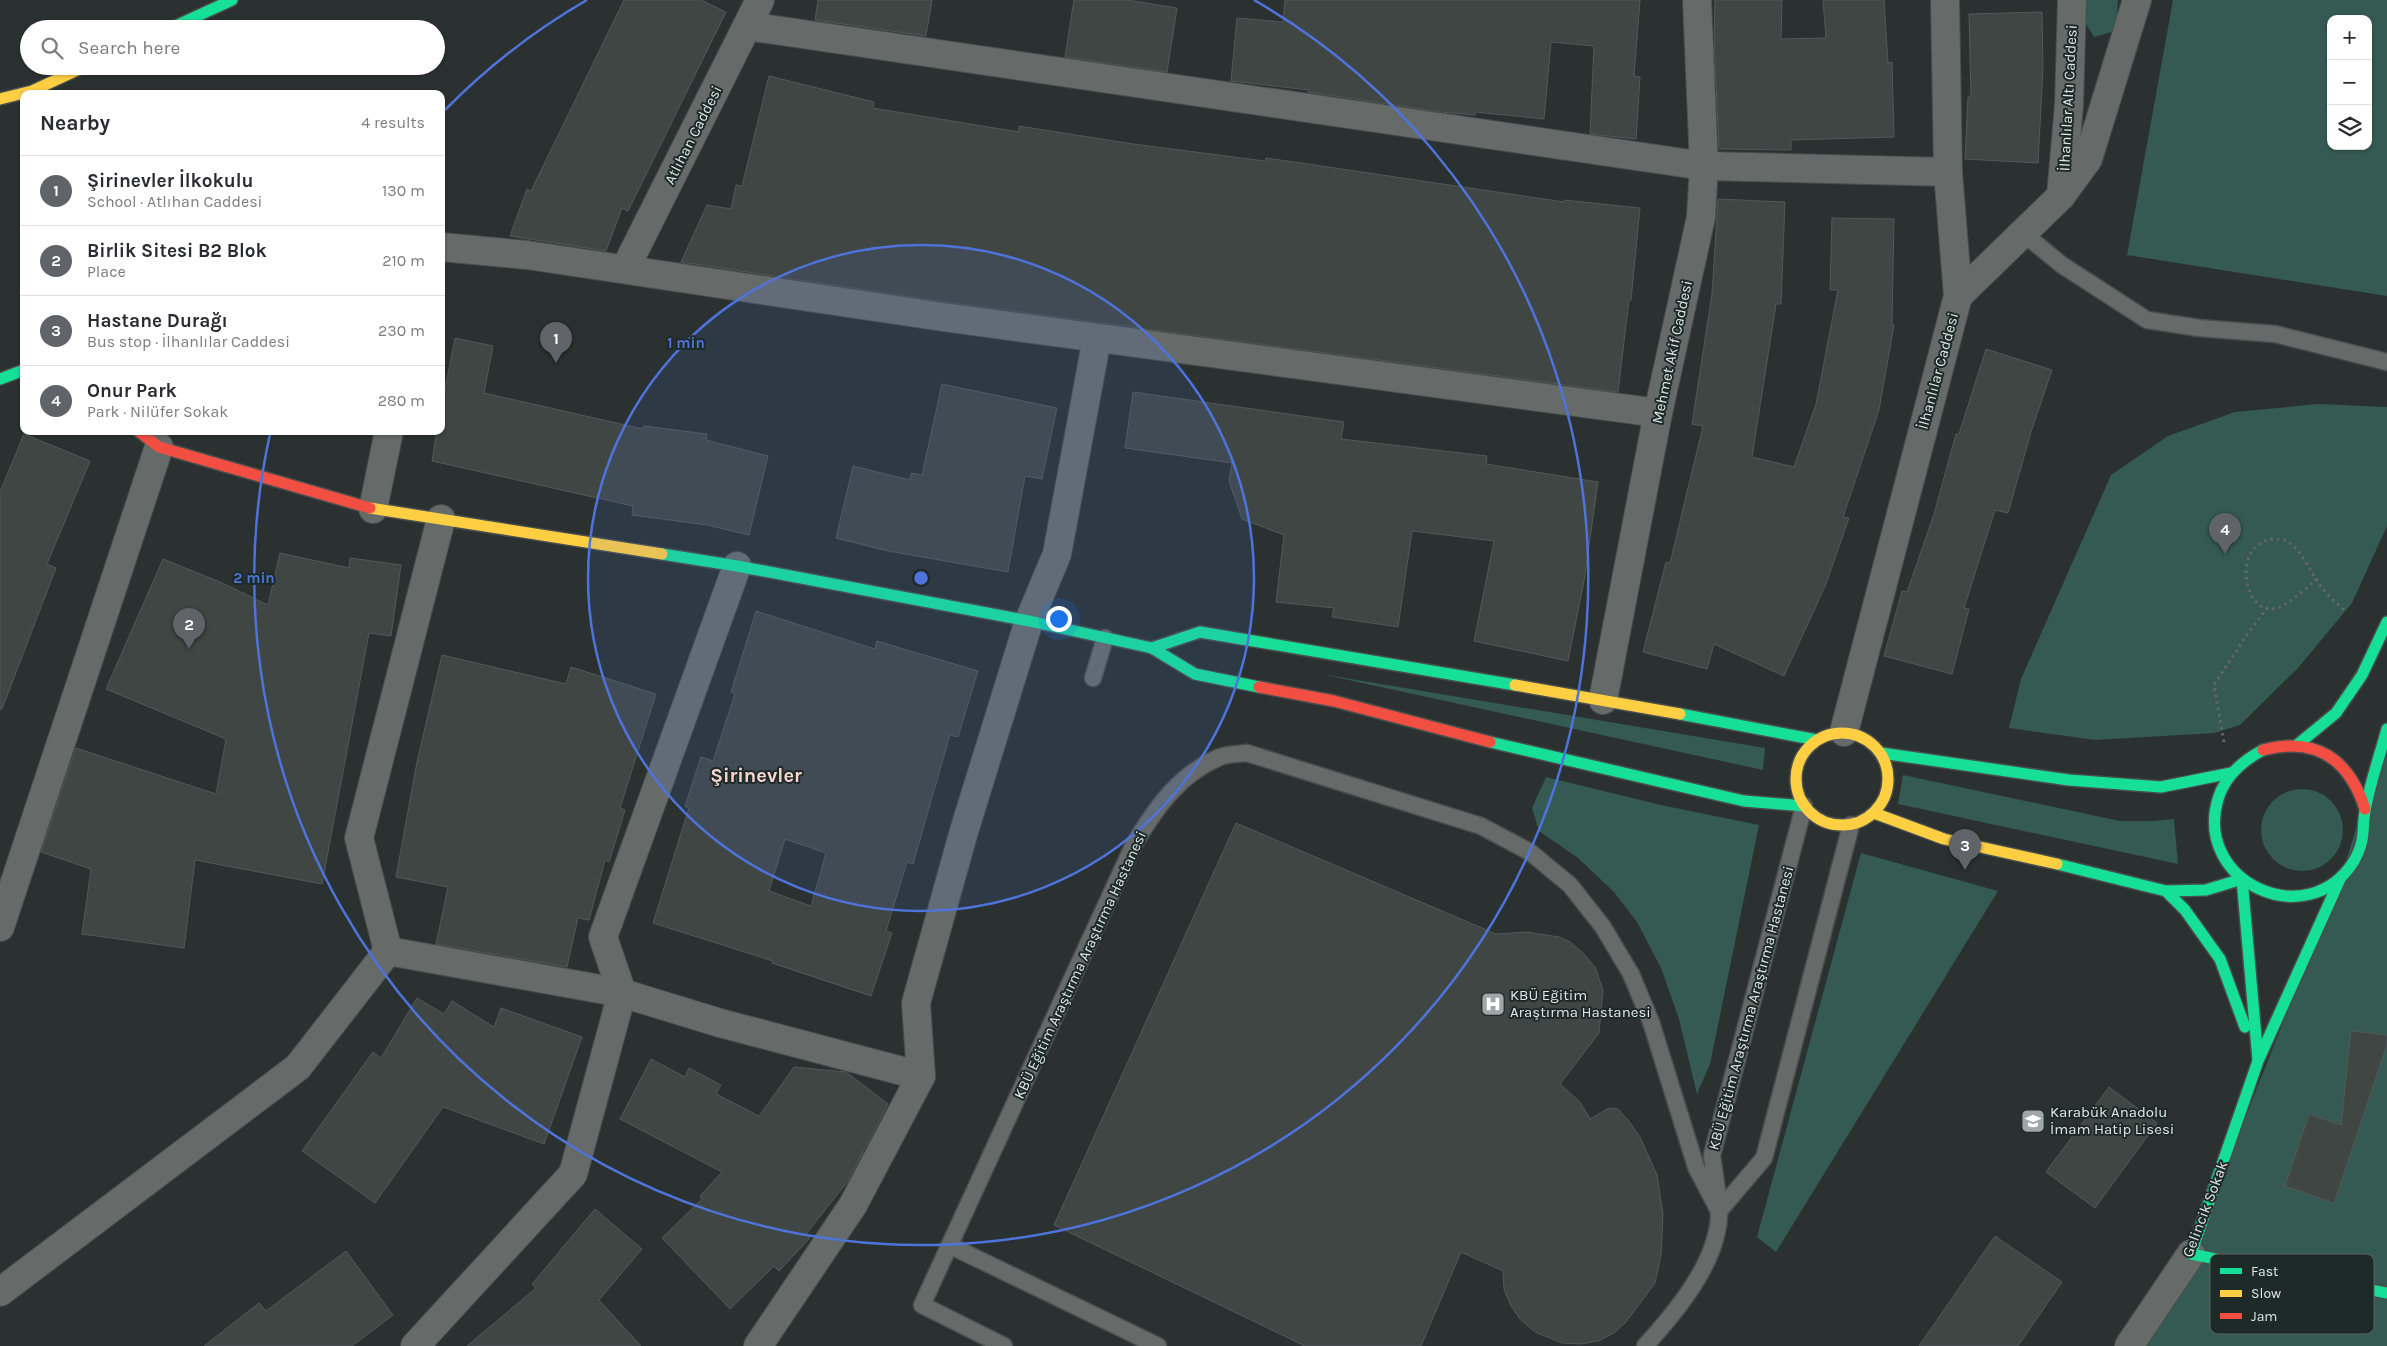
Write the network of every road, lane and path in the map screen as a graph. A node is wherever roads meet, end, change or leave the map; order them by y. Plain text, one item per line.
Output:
1 (232, 0) edge
2 (760, 0) edge
3 (1698, 0) edge
4 (1945, 0) edge
5 (2072, 0) edge
6 (2137, 0) edge
7 (189, 20) edge
8 (747, 26) junction
9 (67, 75) edge
10 (34, 90) edge
11 (20, 94) edge
12 (0, 99) edge
13 (1704, 166) junction
14 (1948, 172) junction
15 (2061, 196) junction
16 (2024, 234) junction
17 (445, 247) edge
18 (625, 269) junction
19 (1958, 296) junction
20 (1097, 338) junction
21 (2387, 362) edge
22 (20, 372) edge
23 (0, 379) edge
24 (1658, 413) junction
25 (387, 435) edge
26 (148, 439) edge
27 (373, 509) junction
28 (441, 519) junction
29 (737, 566) junction
30 (2317, 580) junction
31 (2267, 608) junction
32 (2345, 611) dead end
33 (1029, 621) junction
34 (2387, 622) edge
35 (1105, 638) junction
36 (1152, 648) junction
37 (2381, 660) dead end
38 (2362, 676) junction
39 (1093, 678) dead end
40 (1604, 700) junction
41 (2387, 729) edge
42 (1844, 732) junction
43 (1817, 740) junction
44 (2297, 745) junction
45 (1880, 753) junction
46 (2231, 773) junction
47 (1804, 806) junction
48 (2365, 809) junction
49 (1874, 813) junction
50 (1851, 825) junction
51 (2341, 877) junction
52 (2242, 879) junction
53 (2166, 891) junction
54 (0, 927) edge
55 (388, 951) junction
56 (622, 994) junction
57 (2258, 1061) junction
58 (921, 1076) junction
59 (1719, 1211) junction
60 (950, 1246) junction
61 (2191, 1254) junction
62 (2210, 1258) edge
63 (2374, 1290) edge
64 (0, 1292) edge
65 (2387, 1292) edge
66 (415, 1346) edge
67 (758, 1346) edge
68 (1004, 1346) edge
69 (1158, 1346) edge
70 (1645, 1346) edge
71 (2129, 1346) edge

1 - 7 street
2 - 8 street, Atlıhan Caddesi
3 - 13 street, Mehmet Akif Caddesi
4 - 14 street, İlhanlılar Caddesi
5 - 15 street, İlhanlılar Altı Caddesi
6 - 15 street
8 - 13 street
8 - 18 street, Atlıhan Caddesi
9 - 10 street
11 - 12 street
13 - 14 street
13 - 24 street, Mehmet Akif Caddesi
14 - 19 street, İlhanlılar Caddesi
15 - 16 street
16 - 19 street
16 - 21 lane
17 - 18 street
18 - 20 street
19 - 42 street, İlhanlılar Caddesi
20 - 24 street
20 - 33 street
22 - 23 street
24 - 40 street, Mehmet Akif Caddesi
25 - 27 street
26 - 27 street
26 - 54 street
27 - 28 street
28 - 29 street
28 - 55 street
29 - 33 street
29 - 56 street
30 - 31 path
30 - 31 path
30 - 32 path
31 - 46 path
33 - 35 street
33 - 58 street
34 - 38 street
35 - 36 street
35 - 39 lane
36 - 40 street
36 - 47 street
37 - 38 street
38 - 44 street
40 - 43 street
41 - 48 street
42 - 43 street
42 - 45 street
43 - 47 street
44 - 46 street
44 - 48 street
45 - 46 street
45 - 49 street
46 - 52 street
47 - 50 street
47 - 59 lane, KBÜ Eğitim Araştırma Araştırma Hastanesi
48 - 51 street
49 - 50 street
49 - 53 street
50 - 59 lane
51 - 52 street
51 - 57 street, Gelincik Sokak
52 - 53 street
52 - 57 street
53 - 57 street
55 - 56 street
55 - 64 street
56 - 58 street
56 - 66 street
57 - 61 street, Gelincik Sokak
58 - 67 street
59 - 60 lane, KBÜ Eğitim Araştırma Araştırma Hastanesi
59 - 70 lane, KBÜ Eğitim Araştırma Araştırma Hastanesi
60 - 68 lane, KBÜ Eğitim Araştırma Araştırma Hastanesi
60 - 69 lane
61 - 62 street
61 - 71 street, Gelincik Sokak
63 - 65 street

